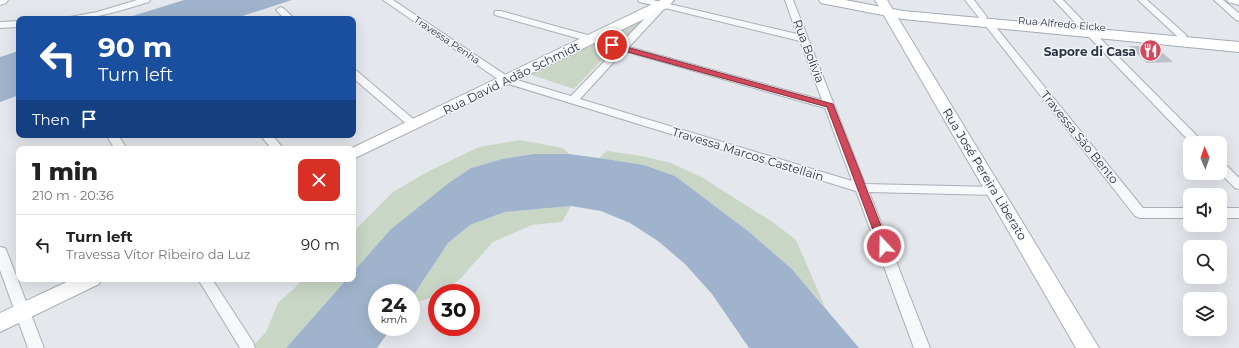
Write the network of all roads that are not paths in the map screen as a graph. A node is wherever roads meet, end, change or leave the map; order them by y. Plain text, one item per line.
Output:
1 (146, 0) edge
2 (387, 0) edge
3 (642, 0) edge
4 (790, 0) edge
5 (826, 0) edge
6 (848, 0) edge
7 (969, 0) edge
8 (1058, 0) edge
9 (1142, 0) edge
10 (1218, 0) edge
11 (1231, 0) edge
12 (1239, 2) edge
13 (666, 3) edge
14 (885, 7) edge
15 (280, 10) dead end
16 (498, 13) dead end
17 (87, 16) edge
18 (287, 16) edge
19 (1239, 18) edge
20 (985, 20) junction
21 (16, 24) edge
22 (0, 25) edge
23 (1087, 30) junction
24 (1182, 36) junction
25 (592, 39) junction
26 (804, 39) junction
27 (1239, 41) edge
28 (1239, 47) edge
29 (623, 48) junction
30 (356, 76) edge
31 (506, 80) junction
32 (572, 101) junction
33 (830, 106) junction
34 (414, 125) junction
35 (1191, 136) edge
36 (269, 138) edge
37 (275, 146) edge
38 (356, 153) edge
39 (1227, 173) edge
40 (1239, 185) edge
41 (861, 188) junction
42 (994, 191) junction
43 (1183, 213) edge
44 (1227, 213) edge
45 (1239, 213) edge
46 (0, 252) edge
47 (86, 282) edge
48 (207, 282) edge
49 (23, 312) junction
50 (0, 323) edge
51 (248, 347) dead end
52 (36, 348) edge
53 (922, 348) edge
54 (1088, 348) edge

1 - 17 street
2 - 31 street, Travessa Penha
3 - 13 street
4 - 26 street, Rua Bolívia
5 - 14 main road
6 - 14 main road
7 - 20 street
8 - 23 street
9 - 24 street
10 - 19 street
11 - 12 street
13 - 25 main road, Rua David Adão Schmidt
13 - 26 street
13 - 29 street
14 - 20 main road, Rua Alfredo Eicke
14 - 42 main road, Rua José Pereira Liberato
15 - 18 street
16 - 25 street
20 - 23 main road, Rua Alfredo Eicke
20 - 43 street, Travessa São Bento
21 - 22 street
23 - 24 main road, Rua Alfredo Eicke
23 - 28 main road, Rua Alfredo Eicke
23 - 35 street
24 - 27 main road, Rua Alfredo Eicke
25 - 29 street
25 - 31 main road, Rua David Adão Schmidt
26 - 33 street, Rua Bolívia
29 - 32 street
29 - 33 street
30 - 34 street
31 - 32 street, Travessa Marcos Castellain
31 - 34 main road, Rua David Adão Schmidt
32 - 41 street, Travessa Marcos Castellain
33 - 41 street, Rua Bolívia
34 - 38 main road, Rua David Adão Schmidt
36 - 37 street
39 - 40 street
41 - 42 street, Travessa Marcos Castellain
41 - 53 street, Rua Bolívia
42 - 54 main road, Rua José Pereira Liberato
44 - 45 street
46 - 49 street
47 - 49 main road
48 - 51 street
49 - 50 main road
49 - 52 street

